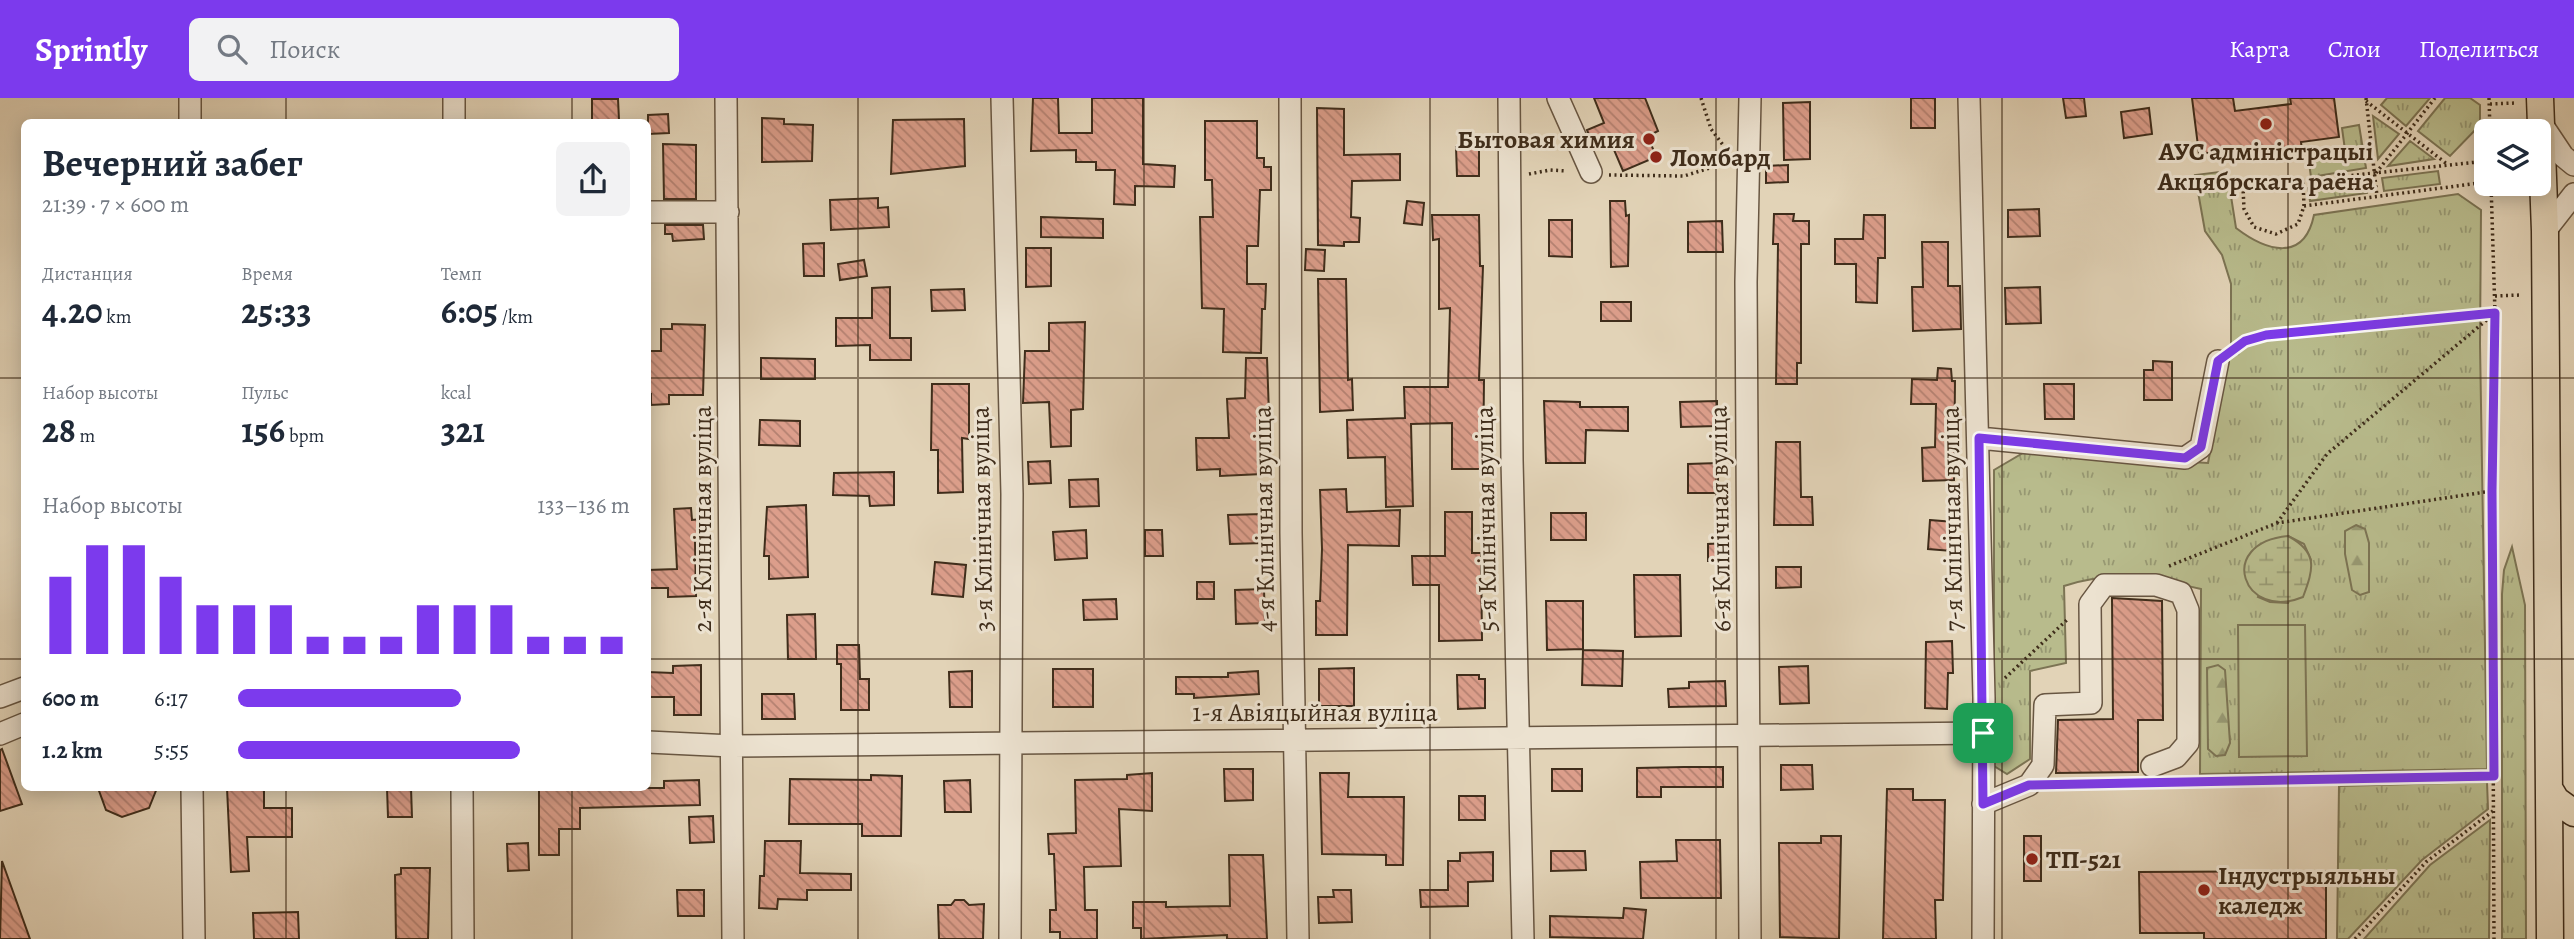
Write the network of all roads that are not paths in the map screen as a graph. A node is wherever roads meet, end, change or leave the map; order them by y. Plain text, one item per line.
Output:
1 (190, 98) edge
2 (454, 98) edge
3 (726, 98) edge
4 (1002, 98) edge
5 (1290, 98) edge
6 (1509, 98) edge
7 (1558, 98) edge
8 (1751, 98) edge
9 (1969, 98) edge
10 (2532, 108) edge
11 (190, 119) edge
12 (454, 119) edge
13 (2574, 165) edge
14 (1591, 172) road end
15 (2574, 194) edge
16 (651, 212) edge
17 (727, 212) junction
18 (2545, 231) junction
19 (2218, 361) road end
20 (1979, 438) junction
21 (21, 689) edge
22 (0, 697) edge
23 (21, 725) edge
24 (1983, 733) junction
25 (0, 734) edge
26 (1750, 734) junction
27 (1519, 738) junction
28 (1010, 741) junction
29 (1295, 741) junction
30 (651, 742) edge
31 (732, 746) junction
32 (2157, 777) road end
33 (2550, 790) junction
34 (192, 791) edge
35 (462, 791) edge
36 (1983, 804) junction
37 (2574, 813) edge
38 (2574, 838) edge
39 (2550, 860) junction
40 (194, 939) edge
41 (463, 939) edge
42 (733, 939) edge
43 (1010, 939) edge
44 (1298, 939) edge
45 (1523, 939) edge
46 (1750, 939) edge
47 (1983, 939) edge
48 (2550, 939) edge

1 - 11 street
2 - 12 street
3 - 17 street, 2-я Клінічная вуліца
4 - 28 street, 3-я Клінічная вуліца
5 - 29 street, 4-я Клінічная вуліца
6 - 27 street, 5-я Клінічная вуліца
7 - 14 street
8 - 26 street, 6-я Клінічная вуліца
9 - 20 street, 7-я Клінічная вуліца
10 - 13 street
10 - 18 main road
15 - 18 street
16 - 17 street
17 - 31 street, 2-я Клінічная вуліца
18 - 33 main road
19 - 20 street
20 - 24 street, 7-я Клінічная вуліца
21 - 22 street
23 - 25 street
24 - 26 street, 1-я Авіяцыйная вуліца
24 - 36 street, 7-я Клінічная вуліца
26 - 27 street, 1-я Авіяцыйная вуліца
26 - 46 street, 6-я Клінічная вуліца
27 - 29 street, 1-я Авіяцыйная вуліца
27 - 45 street, 5-я Клінічная вуліца
28 - 29 street, 1-я Авіяцыйная вуліца
28 - 31 street, 1-я Авіяцыйная вуліца
28 - 43 street, 3-я Клінічная вуліца
29 - 44 street, 4-я Клінічная вуліца
30 - 31 street, 1-я Авіяцыйная вуліца
31 - 42 street, 2-я Клінічная вуліца
32 - 36 street
33 - 37 main road
33 - 39 main road
34 - 40 street
35 - 41 street
36 - 47 street, 7-я Клінічная вуліца
38 - 39 main road
39 - 48 main road

